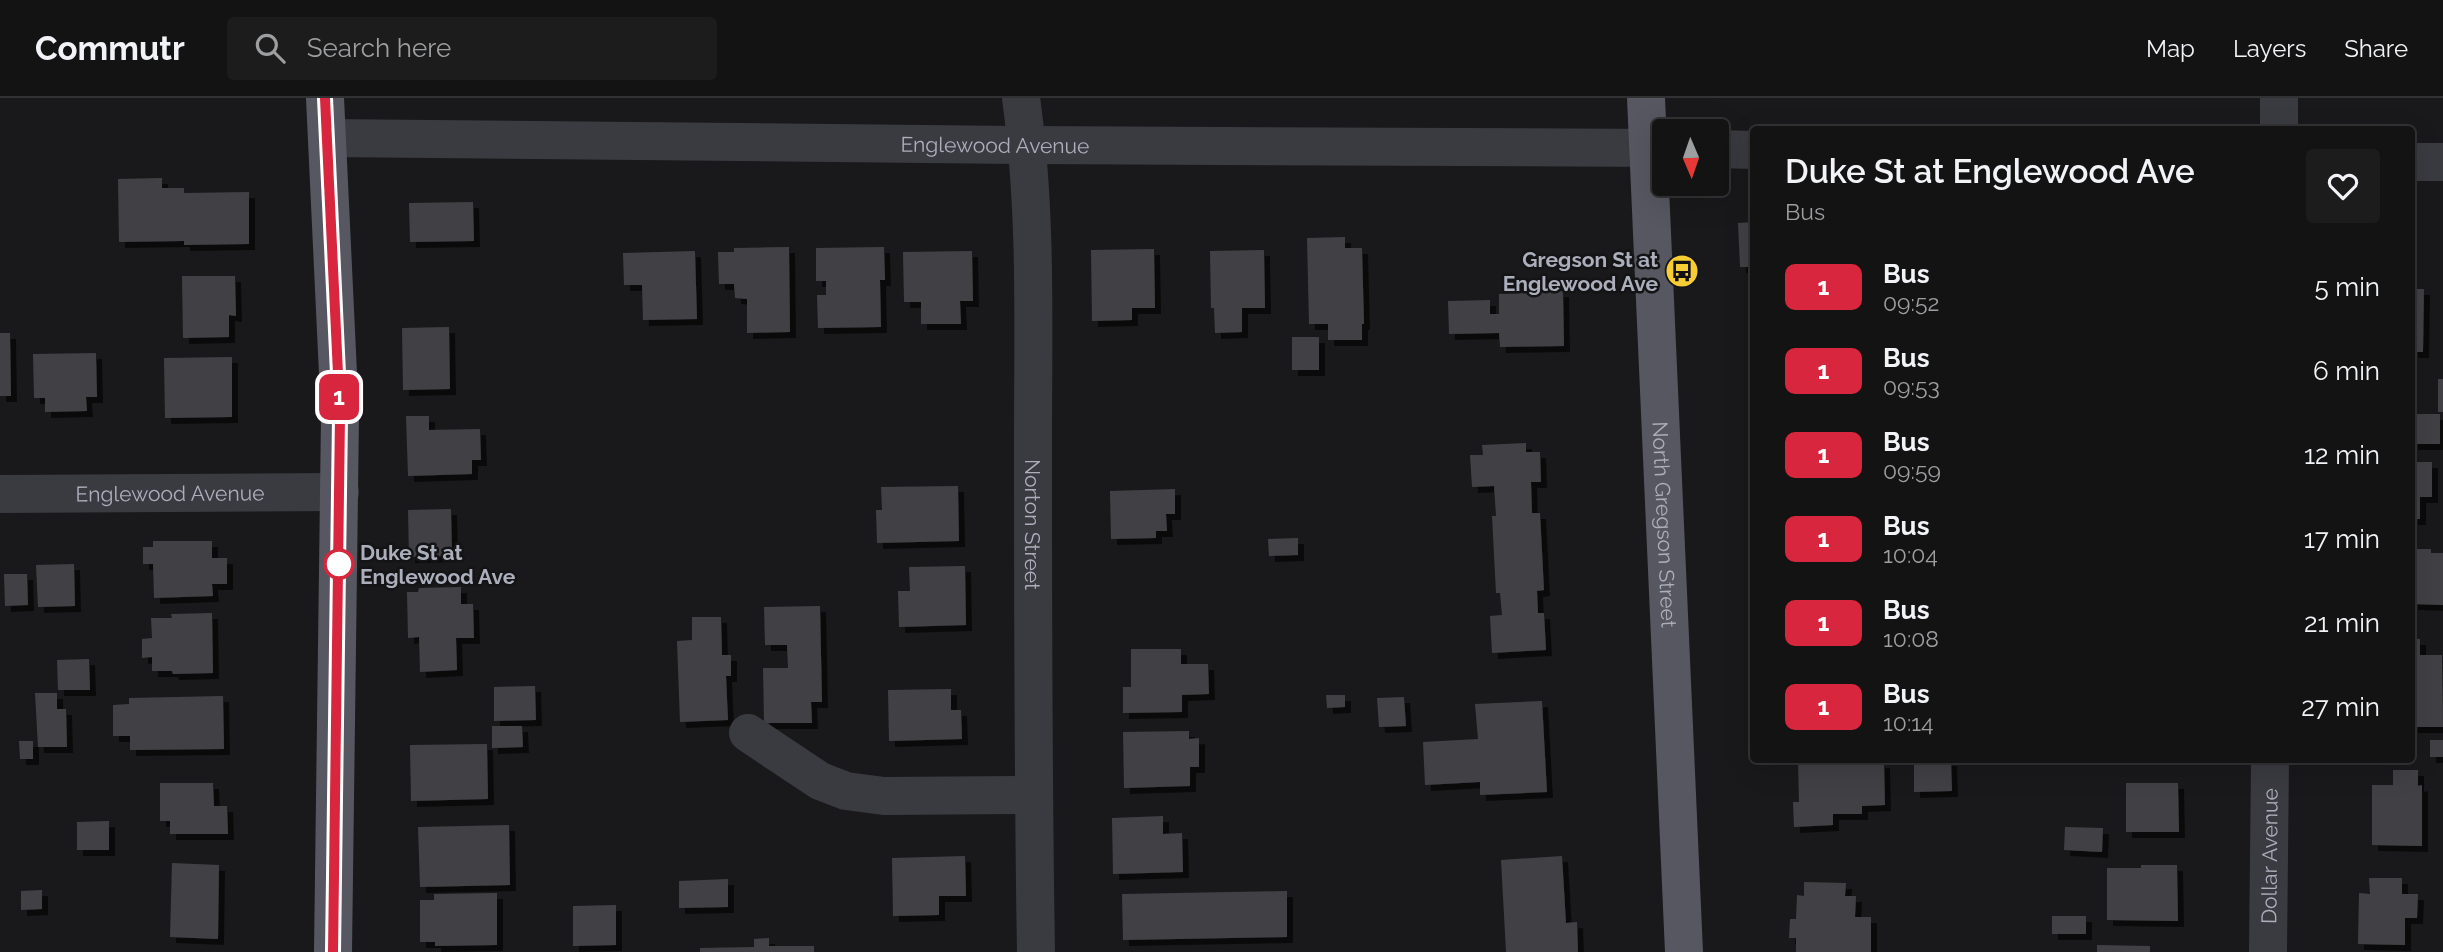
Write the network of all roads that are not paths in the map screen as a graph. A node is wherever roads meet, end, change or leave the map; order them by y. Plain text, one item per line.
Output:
1 (325, 98) edge
2 (1021, 98) edge
3 (1646, 98) edge
4 (2279, 98) edge
5 (2278, 126) edge
6 (1652, 128) edge
7 (327, 138) junction
8 (1028, 145) junction
9 (1652, 148) edge
10 (1729, 149) edge
11 (1750, 150) edge
12 (2415, 162) edge
13 (2443, 162) edge
14 (1658, 196) edge
15 (340, 492) junction
16 (0, 494) edge
17 (748, 733) dead end
18 (2270, 763) edge
19 (1034, 796) junction
20 (333, 952) edge
21 (1036, 952) edge
22 (1684, 952) edge
23 (2268, 952) edge

1 - 7 main road
2 - 8 street, Norton Street
3 - 6 main road, North Gregson Street
4 - 5 street
7 - 8 street, Englewood Avenue
7 - 15 main road
8 - 9 street, Englewood Avenue
8 - 19 street, Norton Street
10 - 11 street
12 - 13 street
14 - 22 main road, North Gregson Street
15 - 16 street, Englewood Avenue
15 - 20 main road
17 - 19 street
18 - 23 street, Dollar Avenue
19 - 21 street, Norton Street

